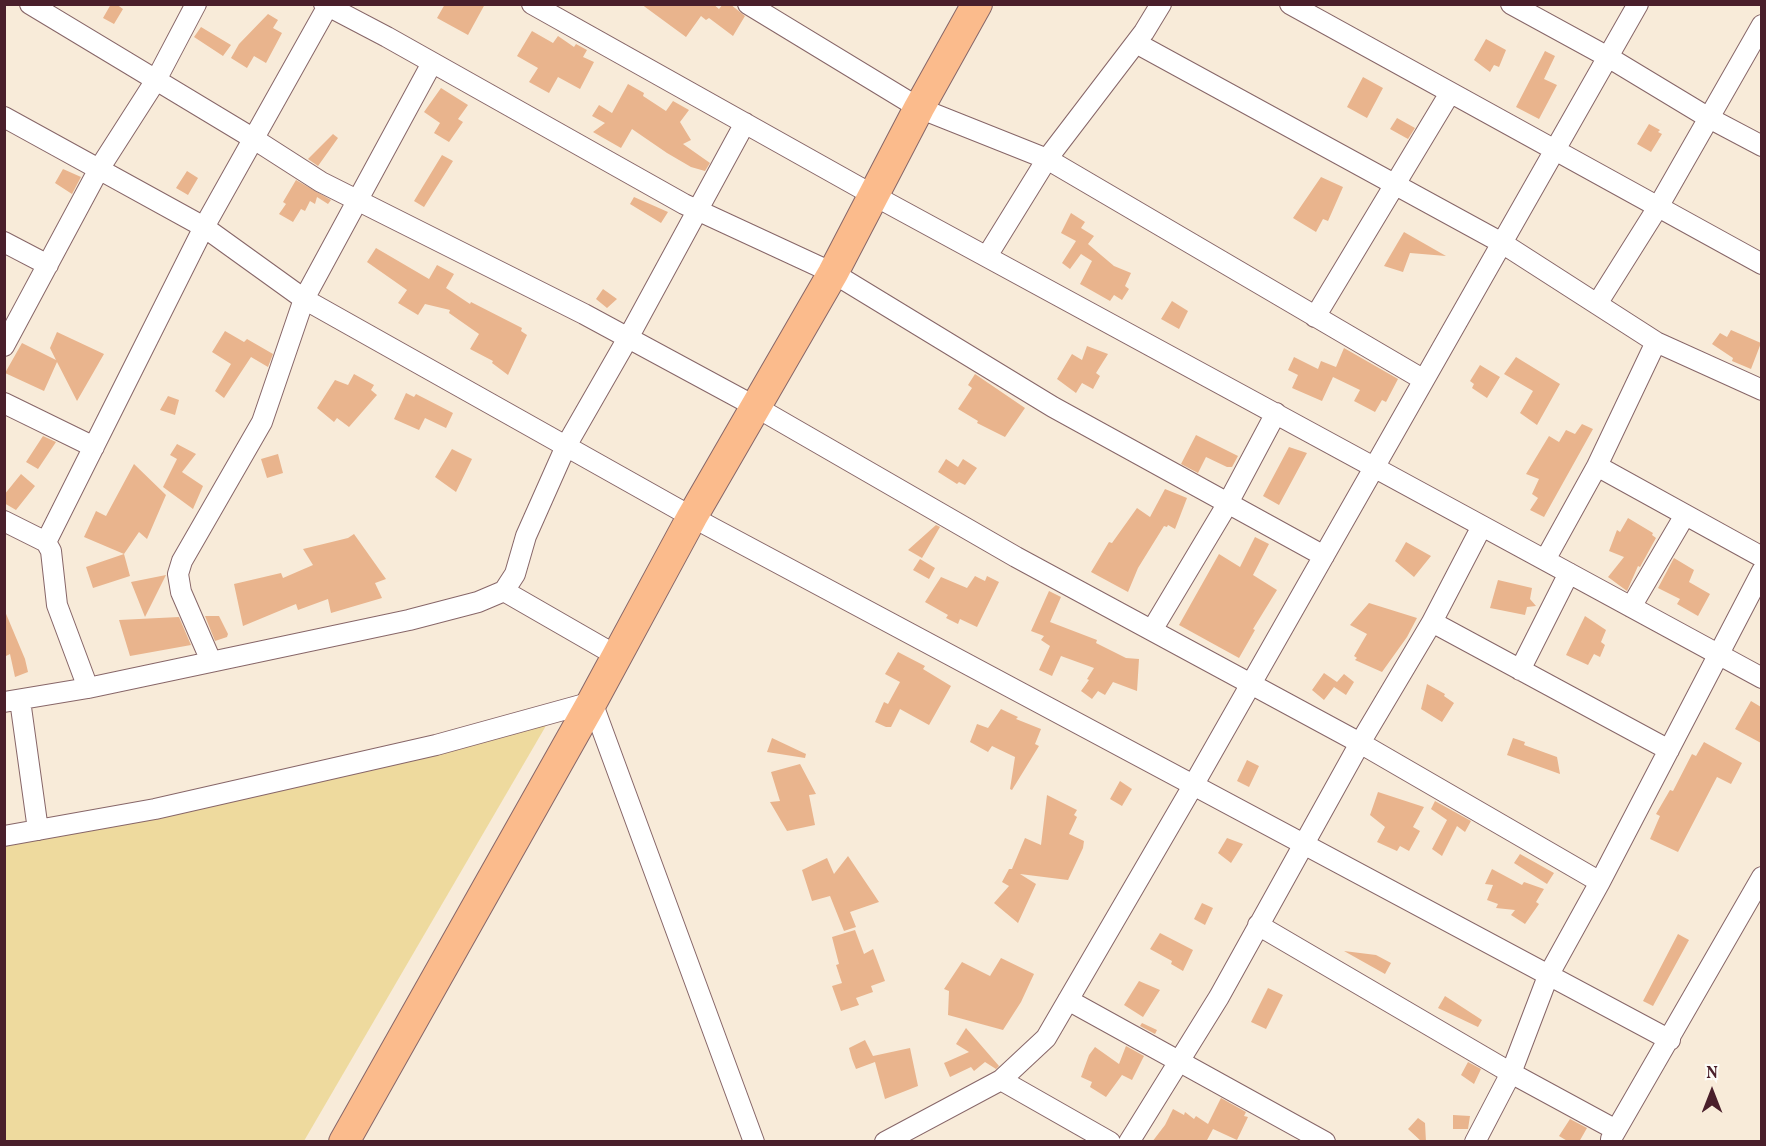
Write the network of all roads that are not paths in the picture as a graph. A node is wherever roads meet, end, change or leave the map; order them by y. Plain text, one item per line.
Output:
1 (30, 4) edge
2 (196, 4) edge
3 (532, 4) edge
4 (748, 4) edge
5 (977, 4) edge
6 (1161, 4) edge
7 (1290, 4) edge
8 (1511, 4) edge
9 (1638, 4) edge
10 (327, 5) edge
11 (1761, 25) edge
12 (1136, 43) junction
13 (1608, 57) junction
14 (432, 63) junction
15 (156, 80) junction
16 (1450, 93) junction
17 (919, 108) junction
18 (4, 117) edge
19 (1709, 118) junction
20 (745, 123) junction
21 (254, 138) junction
22 (1761, 146) edge
23 (1555, 150) junction
24 (1047, 159) junction
25 (99, 169) junction
26 (1395, 184) junction
27 (873, 195) junction
28 (359, 201) junction
29 (1658, 207) junction
30 (698, 210) junction
31 (204, 227) junction
32 (4, 242) edge
33 (1502, 243) junction
34 (987, 256) junction
35 (1761, 264) edge
36 (48, 265) junction
37 (833, 273) junction
38 (304, 299) junction
39 (1598, 304) junction
40 (1316, 317) junction
41 (628, 338) junction
42 (1656, 342) junction
43 (4, 346) edge
44 (1424, 381) junction
45 (1761, 390) edge
46 (4, 403) edge
47 (756, 407) junction
48 (1276, 413) junction
49 (566, 446) junction
50 (94, 447) junction
51 (1597, 466) junction
52 (1374, 467) junction
53 (1228, 503) junction
54 (1685, 515) junction
55 (692, 517) junction
56 (4, 521) edge
57 (1482, 526) junction
58 (46, 542) junction
59 (1324, 556) junction
60 (1761, 557) edge
61 (1545, 560) junction
62 (1761, 571) edge
63 (1569, 573) junction
64 (504, 591) junction
65 (1631, 607) junction
66 (1432, 622) junction
67 (1152, 630) junction
68 (1719, 655) junction
69 (617, 656) junction
70 (211, 661) junction
71 (1520, 670) junction
72 (1761, 678) edge
73 (1251, 684) junction
74 (88, 688) junction
75 (12, 701) edge
76 (592, 702) junction
77 (1360, 743) junction
78 (1669, 750) junction
79 (1194, 784) junction
80 (38, 830) junction
81 (4, 836) edge
82 (1304, 843) junction
83 (1761, 877) edge
84 (1600, 882) junction
85 (1258, 926) junction
86 (1548, 976) junction
87 (1068, 1000) junction
88 (1670, 1040) junction
89 (1179, 1061) junction
90 (1511, 1073) junction
91 (1001, 1080) junction
92 (1613, 1136) edge
93 (1313, 1139) edge
94 (344, 1142) edge
95 (754, 1142) edge
96 (885, 1142) edge
97 (1110, 1142) edge
98 (1129, 1142) edge
99 (1475, 1142) edge

1 - 15 street
2 - 15 street
3 - 20 street
4 - 17 street
5 - 17 main road
6 - 12 street
7 - 16 street
8 - 13 street
9 - 13 street
10 - 14 street
10 - 21 street
11 - 19 street
12 - 24 street
12 - 26 street
13 - 19 street
13 - 23 street
14 - 28 street
14 - 30 street
15 - 21 street
15 - 25 street
16 - 23 street
16 - 26 street
17 - 24 street
17 - 27 main road
18 - 25 street
19 - 22 street
19 - 29 street
20 - 27 street
20 - 30 street
21 - 28 street
21 - 31 street
23 - 29 street
23 - 33 street
24 - 34 street
24 - 40 street
25 - 31 street
25 - 36 street
26 - 33 street
26 - 40 street
27 - 34 street
27 - 37 main road
28 - 38 street
28 - 41 street
29 - 35 street
29 - 39 street
30 - 37 street
30 - 41 street
31 - 38 street
31 - 50 street
32 - 36 street
33 - 39 street
33 - 44 street
34 - 48 street
36 - 43 street
37 - 47 main road
37 - 53 street
38 - 49 street
38 - 70 street
39 - 42 street
40 - 44 street
41 - 47 street
41 - 49 street
42 - 45 street
42 - 51 street
44 - 52 street
46 - 50 street
47 - 55 main road
47 - 67 street
48 - 52 street
48 - 53 street
49 - 55 street
49 - 64 street
50 - 58 street
51 - 54 street
51 - 61 street
52 - 57 street
52 - 59 street
53 - 59 street
53 - 67 street
54 - 60 street
54 - 65 street
55 - 69 main road
55 - 79 street
56 - 58 street
57 - 61 street
57 - 66 street
58 - 74 street
59 - 73 street
61 - 63 street
62 - 68 street
63 - 65 street
63 - 71 street
64 - 69 street
64 - 70 street
65 - 68 street
66 - 71 street
66 - 77 street
67 - 73 street
68 - 72 street
68 - 78 street
69 - 76 main road
70 - 74 street
71 - 78 street
73 - 77 street
73 - 79 street
74 - 75 street
75 - 80 street
76 - 80 street
76 - 94 main road
76 - 95 street
77 - 82 street
77 - 84 street
78 - 84 street
79 - 82 street
79 - 87 street
80 - 81 street
82 - 85 street
82 - 86 street
83 - 88 street
84 - 86 street
85 - 89 street
85 - 90 street
86 - 88 street
86 - 90 street
87 - 89 street
87 - 91 street
88 - 92 street
89 - 93 street
89 - 98 street
90 - 92 street
90 - 99 street
91 - 96 street
91 - 97 street

